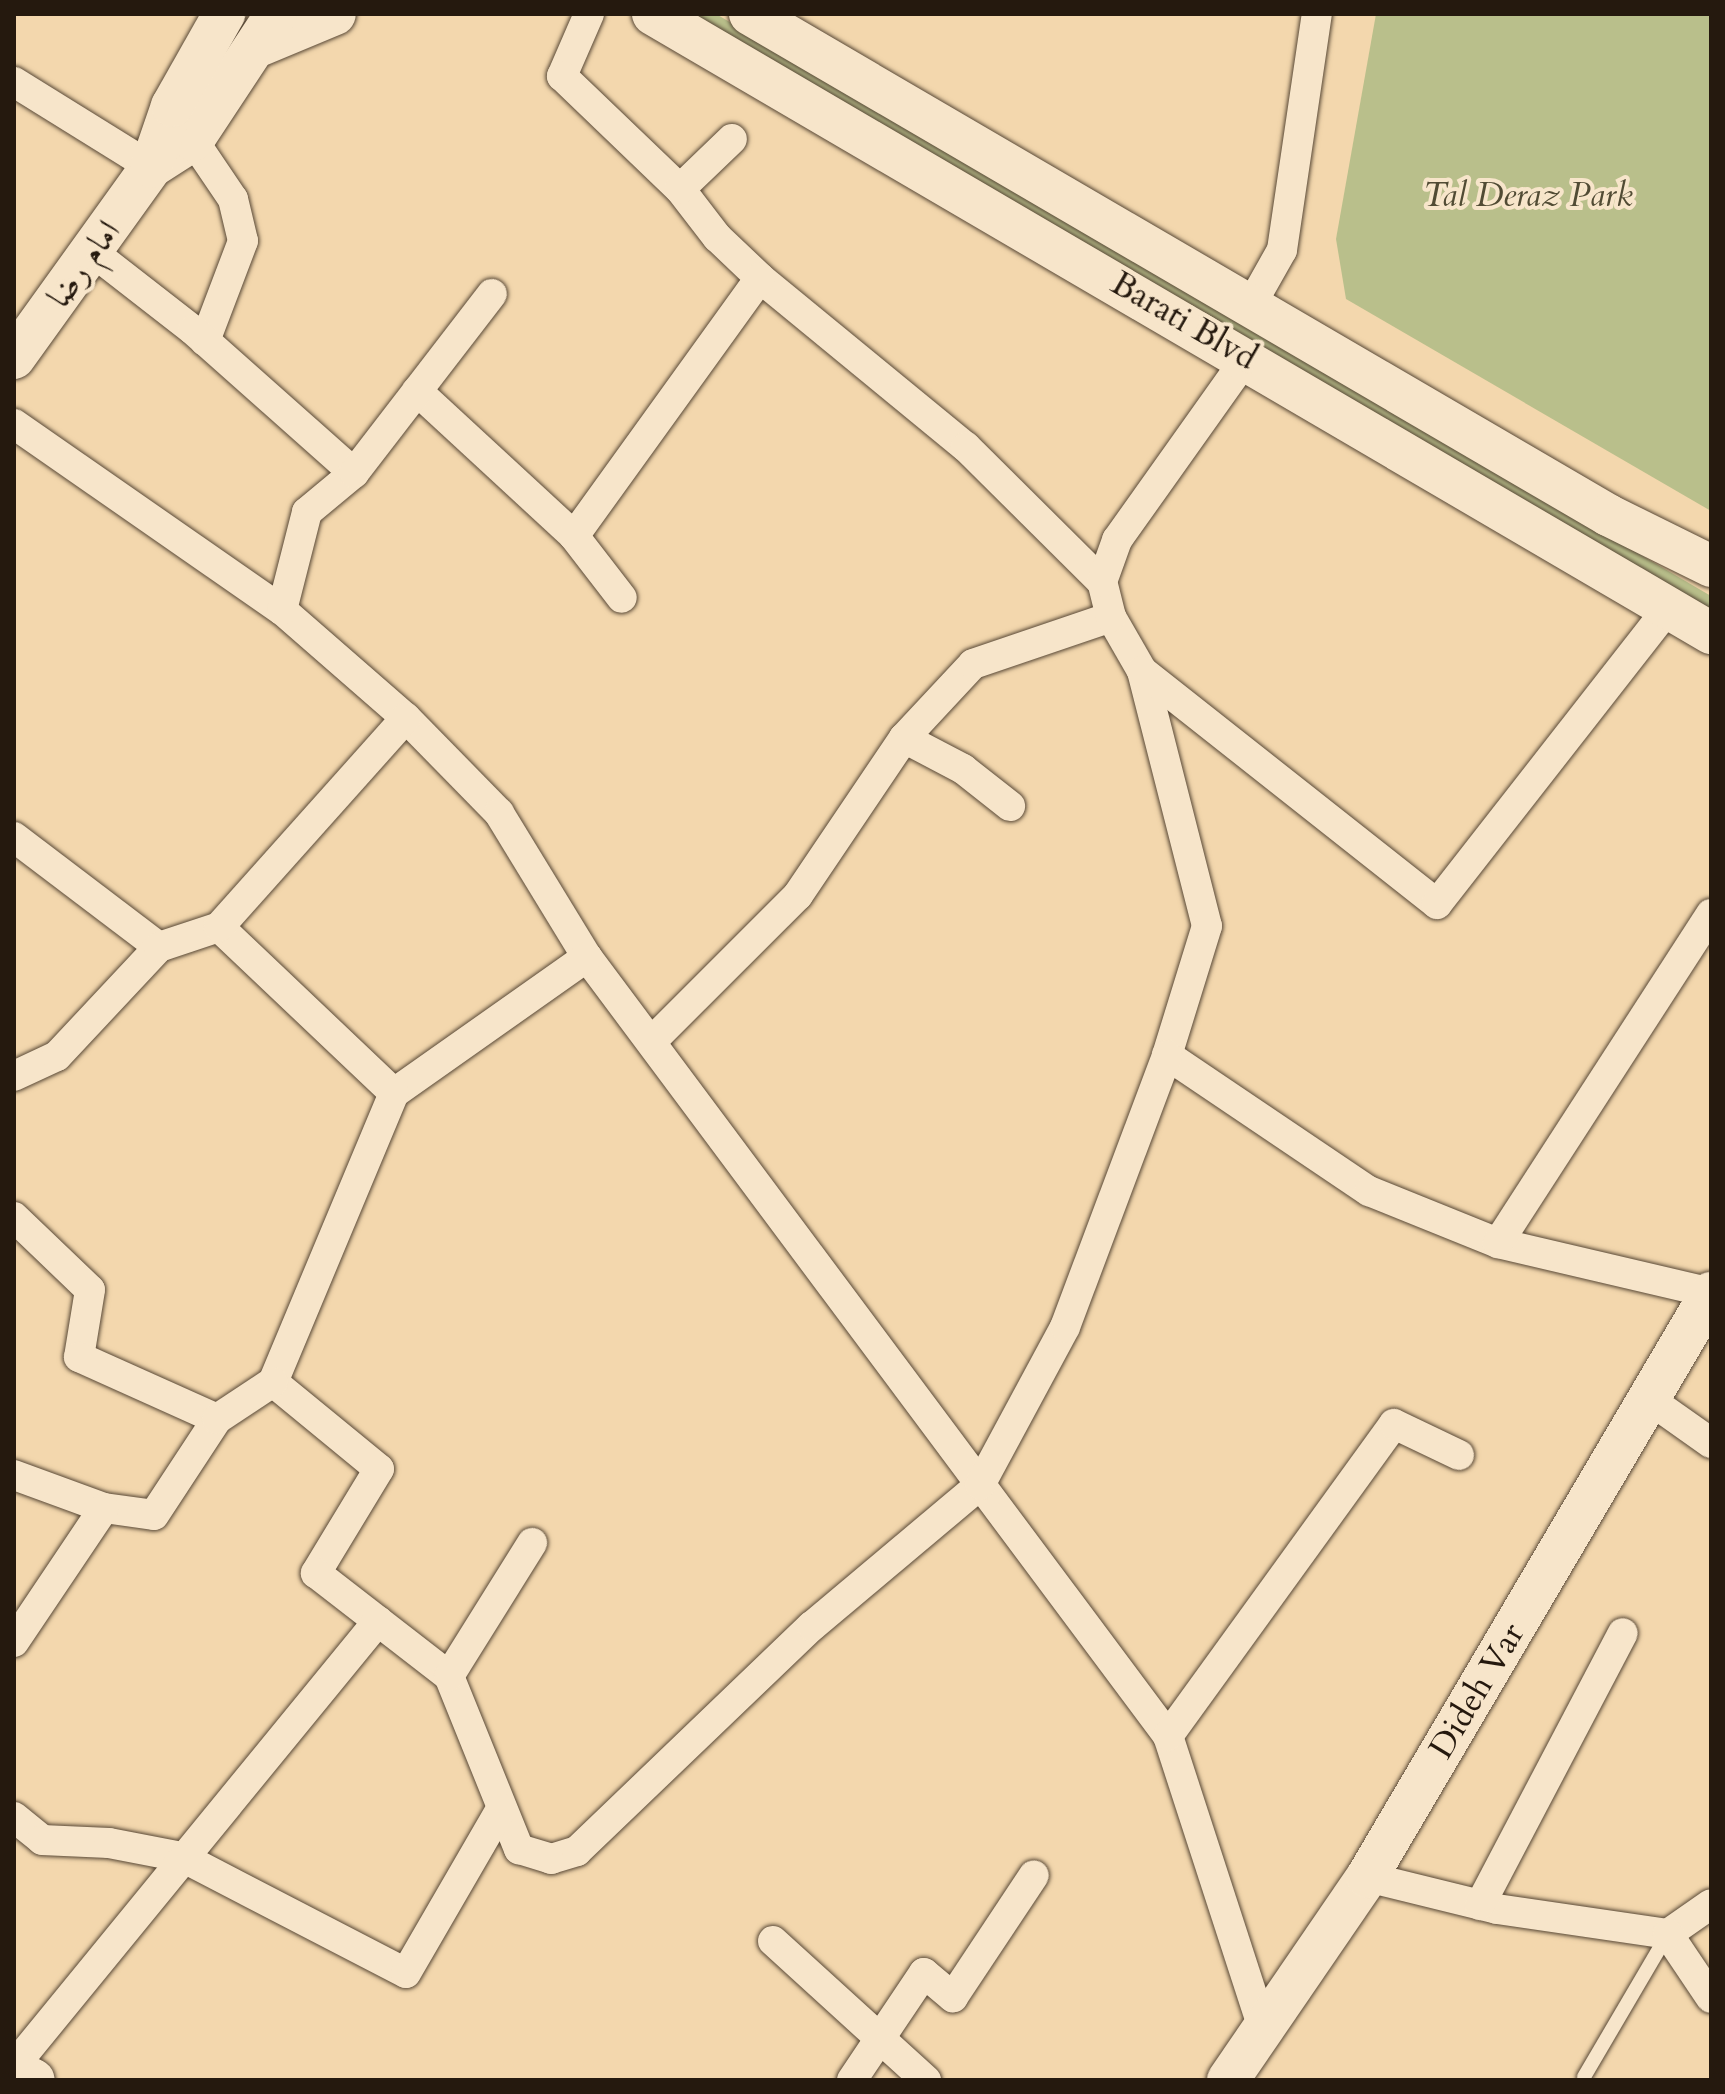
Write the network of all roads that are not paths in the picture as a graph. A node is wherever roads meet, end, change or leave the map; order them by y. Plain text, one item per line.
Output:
1 (224, 14) edge
2 (335, 14) edge
3 (589, 14) edge
4 (653, 14) edge
5 (750, 14) edge
6 (1317, 14) edge
7 (268, 29) edge
8 (14, 82) edge
9 (732, 139) dead end
10 (193, 140) junction
11 (151, 167) junction
12 (680, 189) junction
13 (94, 253) junction
14 (760, 278) junction
15 (492, 294) dead end
16 (1251, 305) junction
17 (205, 341) junction
18 (1247, 357) junction
19 (14, 358) edge
20 (417, 391) junction
21 (14, 424) edge
22 (354, 473) junction
23 (574, 536) junction
24 (1711, 566) edge
25 (1102, 582) junction
26 (622, 598) dead end
27 (1668, 608) junction
28 (282, 610) junction
29 (1111, 617) junction
30 (1711, 633) edge
31 (1142, 671) junction
32 (406, 718) junction
33 (904, 738) junction
34 (1010, 806) dead end
35 (14, 837) edge
36 (1711, 914) edge
37 (219, 927) junction
38 (159, 947) junction
39 (587, 957) junction
40 (653, 1040) junction
41 (1167, 1055) junction
42 (14, 1076) edge
43 (394, 1093) junction
44 (14, 1217) edge
45 (1498, 1243) junction
46 (1711, 1293) edge
47 (273, 1382) junction
48 (1650, 1400) junction
49 (217, 1419) junction
50 (1711, 1443) edge
51 (1459, 1455) dead end
52 (14, 1475) edge
53 (980, 1485) junction
54 (104, 1508) junction
55 (532, 1543) dead end
56 (378, 1621) junction
57 (1623, 1633) dead end
58 (14, 1642) edge
59 (449, 1676) junction
60 (1168, 1736) junction
61 (501, 1809) junction
62 (14, 1817) edge
63 (182, 1857) junction
64 (1034, 1875) dead end
65 (1367, 1877) junction
66 (1711, 1904) edge
67 (1480, 1905) junction
68 (1668, 1934) junction
69 (773, 1941) dead end
70 (1711, 1998) edge
71 (1263, 2029) junction
72 (880, 2034) junction
73 (14, 2068) edge
74 (1584, 2077) dead end
75 (34, 2080) edge
76 (852, 2080) edge
77 (926, 2080) edge
78 (1228, 2080) edge

1 - 11 main road, امام رضا
2 - 7 main road
3 - 12 street
4 - 18 main road, Barati Blvd
5 - 16 main road, Barati Blvd
6 - 16 street
7 - 10 main road, امام رضا
8 - 11 street
9 - 12 street
10 - 11 main road, امام رضا
10 - 17 street
11 - 13 main road, امام رضا
12 - 14 street
13 - 17 street
13 - 19 main road, امام رضا
14 - 23 street
14 - 25 street
15 - 20 street
16 - 24 main road, Barati Blvd
17 - 22 street
18 - 25 street
18 - 27 main road, Barati Blvd
20 - 22 street
20 - 23 street
21 - 28 street
22 - 28 street
23 - 26 street
25 - 29 street
27 - 30 main road, Barati Blvd
27 - 31 street
28 - 32 street
29 - 31 street
29 - 33 street
31 - 41 street
32 - 37 street
32 - 39 street
33 - 34 street
33 - 40 street
35 - 38 street
36 - 45 street
37 - 38 street
37 - 43 street
38 - 42 street
39 - 40 street
39 - 43 street
40 - 53 street
41 - 45 street
41 - 53 street
43 - 47 street
44 - 49 street
45 - 46 street
46 - 48 main road, Dideh Var
47 - 49 street
47 - 56 street
48 - 50 street
48 - 65 main road, Dideh Var
49 - 54 street
51 - 60 street
52 - 54 street
53 - 60 street
53 - 61 street
54 - 58 street
55 - 59 street
56 - 59 street
56 - 63 street
57 - 67 street
59 - 61 street
60 - 71 street
61 - 63 street
62 - 63 street
63 - 73 street
64 - 72 street
65 - 67 street
65 - 71 main road, Dideh Var
66 - 68 street
67 - 68 street
68 - 70 street
68 - 74 lane
69 - 72 street
71 - 78 main road, Dideh Var
72 - 76 street
72 - 77 street
73 - 75 main road

